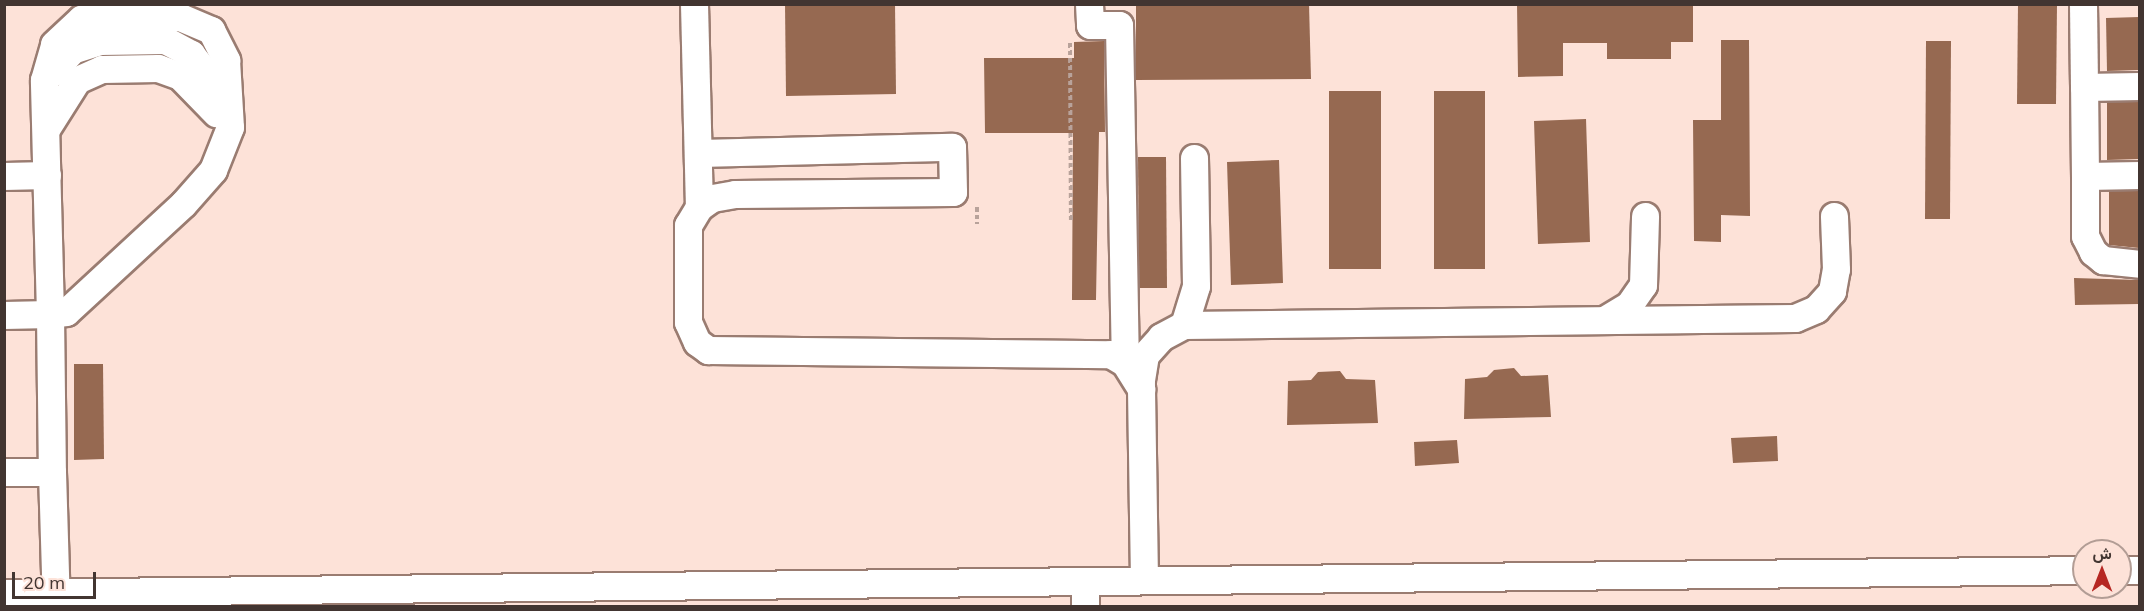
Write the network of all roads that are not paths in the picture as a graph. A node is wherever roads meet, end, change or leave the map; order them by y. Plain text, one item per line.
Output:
1 (694, 4) edge
2 (1089, 4) edge
3 (2083, 4) edge
4 (1119, 15) edge
5 (2139, 86) edge
6 (2084, 87) junction
7 (230, 127) junction
8 (46, 129) junction
9 (699, 153) junction
10 (1194, 158) dead end
11 (47, 175) junction
12 (2139, 175) edge
13 (4, 176) edge
14 (2085, 176) junction
15 (699, 207) junction
16 (1645, 216) dead end
17 (1834, 216) dead end
18 (2139, 264) edge
19 (50, 314) junction
20 (4, 315) edge
21 (1604, 320) junction
22 (1125, 325) junction
23 (1184, 326) junction
24 (1125, 363) junction
25 (1141, 389) junction
26 (4, 472) edge
27 (52, 472) junction
28 (2072, 570) edge
29 (1144, 580) junction
30 (4, 593) edge
31 (1085, 594) edge
32 (56, 599) edge

1 - 9 lane
2 - 4 lane
3 - 6 lane
4 - 22 lane
5 - 6 lane
6 - 14 lane
7 - 8 lane
7 - 8 lane
7 - 19 lane
8 - 11 lane
9 - 15 lane
9 - 15 lane
10 - 23 lane
11 - 13 lane
11 - 19 lane
12 - 14 lane
14 - 18 lane
15 - 24 lane
16 - 21 lane
17 - 21 lane
19 - 20 lane
19 - 27 lane
21 - 23 lane
22 - 23 lane
22 - 24 lane
23 - 25 lane
24 - 25 lane
25 - 29 lane
26 - 27 lane
27 - 32 lane
28 - 29 lane
29 - 31 lane
30 - 32 lane
31 - 32 lane

